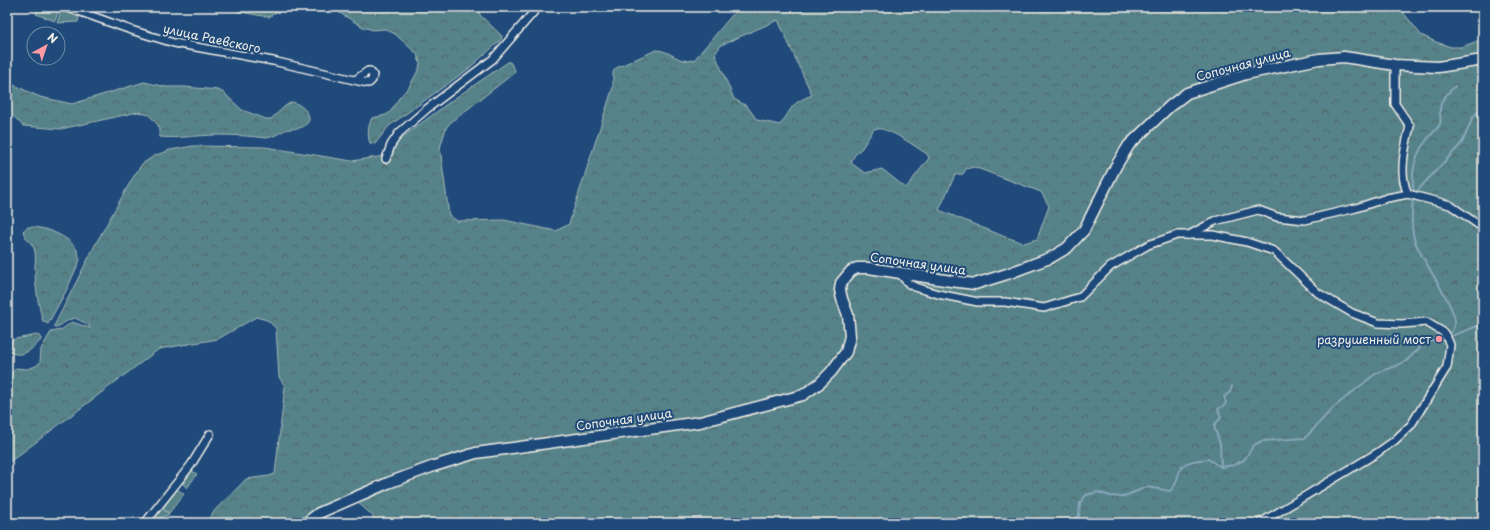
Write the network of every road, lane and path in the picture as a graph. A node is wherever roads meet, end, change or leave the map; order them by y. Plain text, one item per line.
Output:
1 (67, 7) edge
2 (538, 7) edge
3 (1483, 60) edge
4 (1395, 66) junction
5 (355, 80) dead end
6 (386, 159) dead end
7 (1408, 194) junction
8 (1483, 228) edge
9 (1189, 235) junction
10 (899, 273) junction
11 (210, 434) dead end
12 (145, 523) edge
13 (306, 523) edge
14 (1260, 523) edge

1 - 5 street, улица Раевского
2 - 6 street
3 - 4 main road, Сопочная улица
4 - 7 street
4 - 10 main road, Сопочная улица
7 - 8 street
7 - 9 street
9 - 10 street
9 - 14 street
10 - 13 main road, Сопочная улица
11 - 12 street

